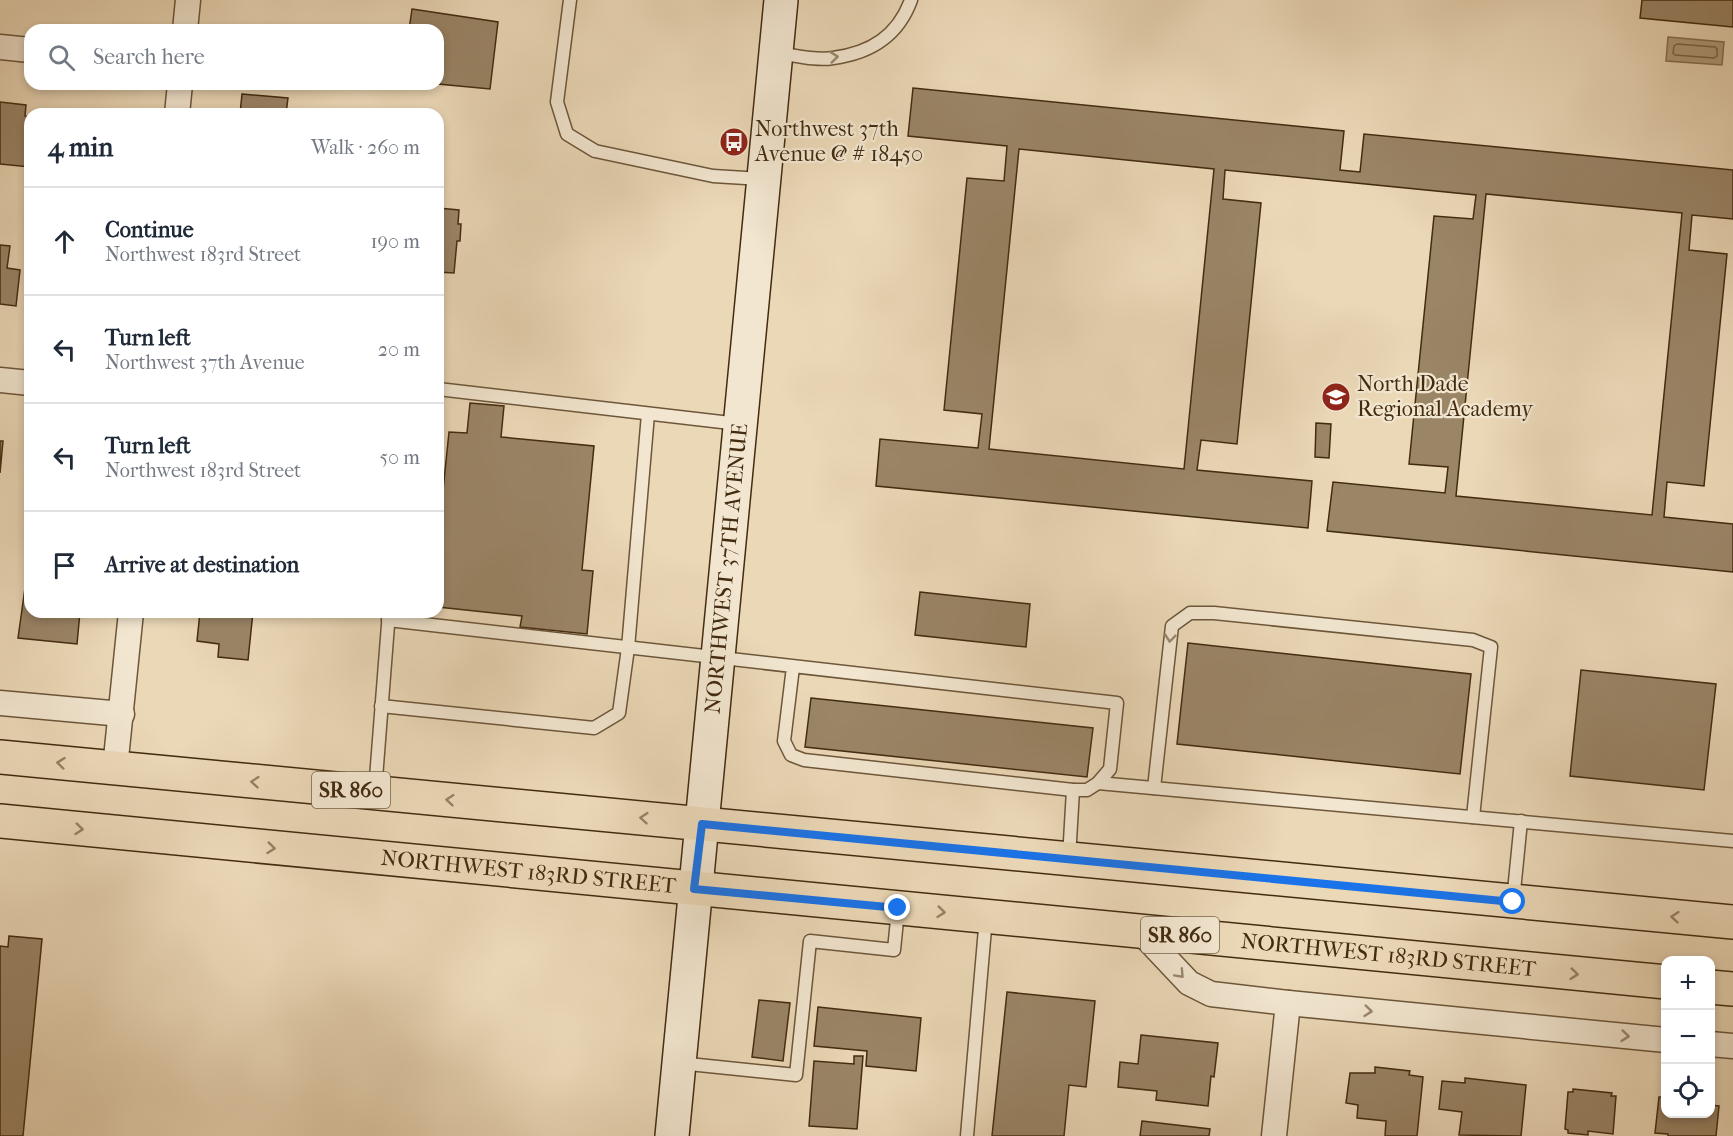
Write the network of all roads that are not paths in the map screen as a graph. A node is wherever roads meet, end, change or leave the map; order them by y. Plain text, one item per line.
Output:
1 (188, 0) edge
2 (570, 0) edge
3 (781, 0) edge
4 (911, 0) edge
5 (186, 24) edge
6 (0, 47) edge
7 (24, 49) edge
8 (776, 53) junction
9 (179, 90) edge
10 (178, 108) edge
11 (763, 179) junction
12 (0, 380) edge
13 (24, 382) edge
14 (444, 390) edge
15 (648, 414) junction
16 (740, 424) junction
17 (130, 618) edge
18 (389, 618) edge
19 (404, 618) edge
20 (628, 648) junction
21 (718, 659) junction
22 (793, 667) junction
23 (0, 703) edge
24 (381, 706) junction
25 (122, 714) junction
26 (0, 757) edge
27 (115, 768) junction
28 (1098, 783) junction
29 (1154, 788) junction
30 (1073, 790) junction
31 (375, 793) junction
32 (1473, 817) junction
33 (0, 821) edge
34 (1521, 821) junction
35 (702, 824) junction
36 (1733, 841) edge
37 (1069, 859) junction
38 (694, 889) junction
39 (1513, 902) junction
40 (898, 908) junction
41 (986, 917) junction
42 (1733, 922) edge
43 (1140, 932) junction
44 (1661, 982) edge
45 (1715, 987) edge
46 (1733, 989) edge
47 (1288, 1003) junction
48 (1661, 1040) edge
49 (1715, 1044) edge
50 (1733, 1046) edge
51 (678, 1062) junction
52 (672, 1136) edge
53 (967, 1136) edge
54 (1274, 1136) edge

1 - 5 street
2 - 11 lane
3 - 8 main road, NORTHWEST 37TH AVENUE
8 -> 4 lane
6 - 7 street
8 - 11 main road, NORTHWEST 37TH AVENUE
9 - 10 street
11 - 16 main road, NORTHWEST 37TH AVENUE
12 - 13 street
14 - 15 lane
15 - 16 lane
15 - 20 lane
16 - 21 main road, NORTHWEST 37TH AVENUE
17 - 25 street
18 - 24 lane
19 - 20 lane
20 - 21 lane
20 - 24 lane
21 - 22 lane
21 - 35 main road, NORTHWEST 37TH AVENUE
22 - 28 lane
22 - 30 lane
23 - 25 street
24 - 31 lane
25 - 27 street
27 -> 26 main road, SR 860
31 -> 27 main road, SR 860
28 - 29 lane
28 - 30 lane
29 - 32 lane
32 -> 29 lane
30 - 37 lane
35 -> 31 main road, SR 860
32 - 34 lane
33 -> 38 main road, NORTHWEST 183RD STREET / SR 860
34 - 36 lane
34 - 39 lane
35 - 37 main road, SR 860
35 - 38 main road, NORTHWEST 37TH AVENUE
37 - 39 main road, SR 860
38 - 40 main road, NORTHWEST 183RD STREET / SR 860
38 - 51 main road, NORTHWEST 37TH AVENUE
42 -> 39 main road, SR 860
40 -> 41 main road, NORTHWEST 183RD STREET / SR 860
40 - 51 lane
41 - 43 main road, NORTHWEST 183RD STREET / SR 860
41 - 53 lane
43 -> 44 main road, NORTHWEST 183RD STREET / SR 860
43 -> 47 street
45 - 46 main road
47 -> 48 street
47 - 54 street
49 - 50 street
51 - 52 main road, NORTHWEST 37TH AVENUE

